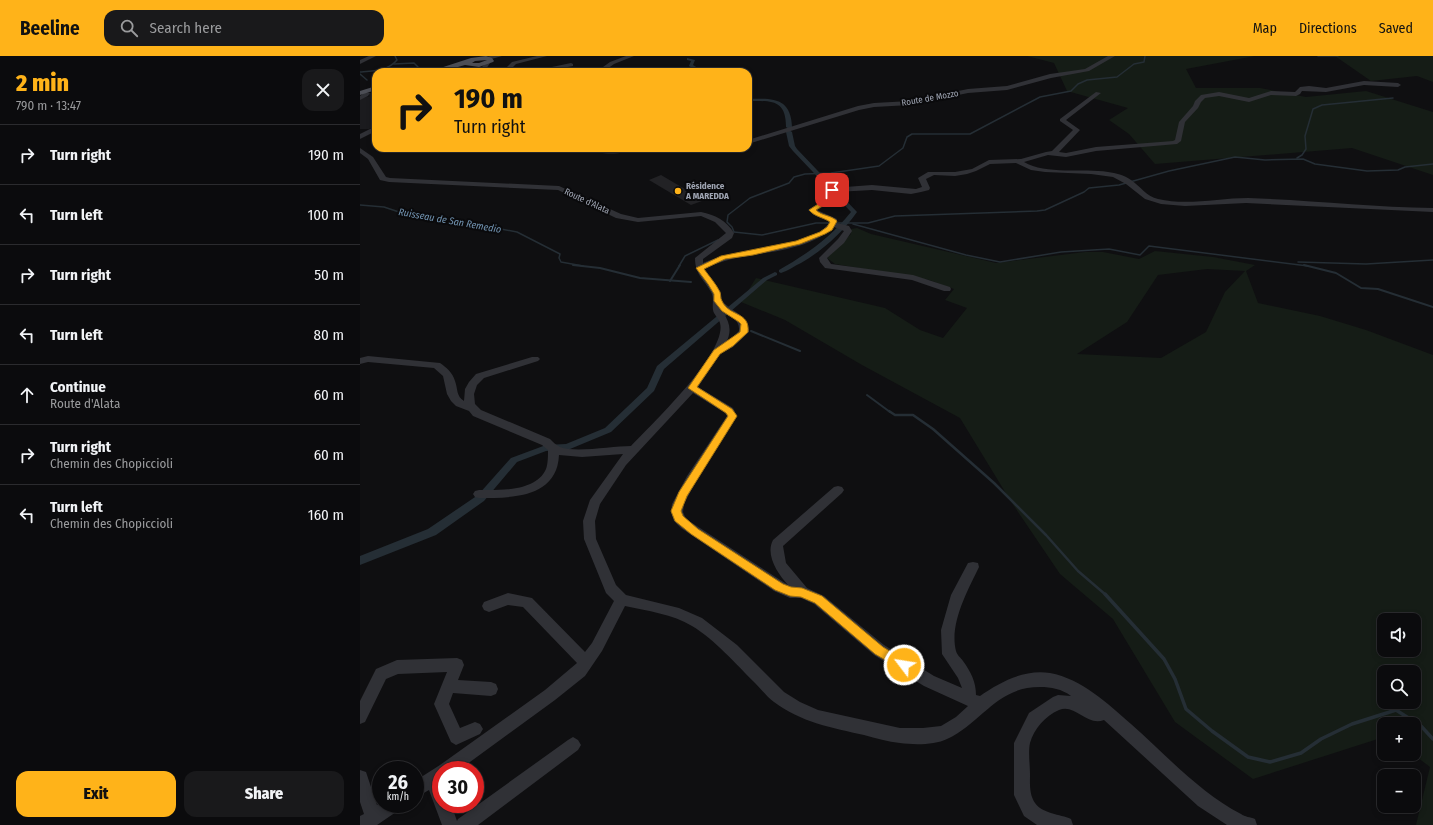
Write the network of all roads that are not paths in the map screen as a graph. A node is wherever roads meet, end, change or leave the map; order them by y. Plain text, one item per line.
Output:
1 (373, 56) edge
2 (544, 56) edge
3 (631, 56) edge
4 (1112, 56) edge
5 (485, 60) edge
6 (360, 62) edge
7 (468, 63) junction
8 (571, 65) dead end
9 (448, 68) edge
10 (452, 68) edge
11 (509, 68) edge
12 (554, 68) edge
13 (605, 68) edge
14 (1398, 85) dead end
15 (372, 90) edge
16 (1098, 93) dead end
17 (362, 94) edge
18 (372, 130) edge
19 (360, 137) edge
20 (752, 141) edge
21 (360, 150) edge
22 (1054, 153) junction
23 (1017, 161) junction
24 (1433, 210) edge
25 (833, 223) junction
26 (699, 268) junction
27 (947, 289) dead end
28 (717, 301) junction
29 (742, 320) junction
30 (726, 323) junction
31 (717, 352) junction
32 (535, 358) dead end
33 (360, 361) edge
34 (692, 388) junction
35 (470, 408) junction
36 (550, 445) junction
37 (633, 450) junction
38 (838, 490) dead end
39 (484, 494) dead end
40 (973, 567) dead end
41 (802, 592) junction
42 (622, 600) junction
43 (489, 606) dead end
44 (586, 663) junction
45 (448, 686) junction
46 (491, 689) dead end
47 (975, 701) junction
48 (1103, 709) junction
49 (360, 717) edge
50 (475, 729) dead end
51 (573, 745) dead end
52 (458, 761) edge
53 (360, 778) edge
54 (379, 813) edge
55 (445, 813) edge
56 (368, 820) edge
57 (450, 825) edge
58 (464, 825) edge
59 (1065, 825) edge
60 (1249, 825) edge

1 - 6 street
2 - 11 street
3 - 13 street
4 - 20 street, Route de Mozzo
5 - 7 main road
7 - 9 main road
7 - 10 main road
8 - 12 street
14 - 22 street
15 - 17 main road
16 - 22 street
18 - 19 street
21 - 26 street, Route d'Alata
22 - 23 street
23 - 24 street
23 - 25 street
25 - 26 street
25 - 27 street
26 - 28 street
28 - 29 street
28 - 30 street
29 - 30 street
29 - 31 street
30 - 31 street
31 - 34 street
32 - 35 street
33 - 35 street
34 - 37 street
34 - 41 street
35 - 36 street
36 - 37 street
36 - 39 street
37 - 42 street
38 - 41 street
40 - 47 street
41 - 47 street
42 - 44 street
42 - 47 street
43 - 44 street
44 - 52 street
45 - 46 street
45 - 49 street
45 - 50 street
47 - 48 street
48 - 59 street
48 - 60 street
51 - 58 street
53 - 56 street
54 - 56 street
55 - 57 street

